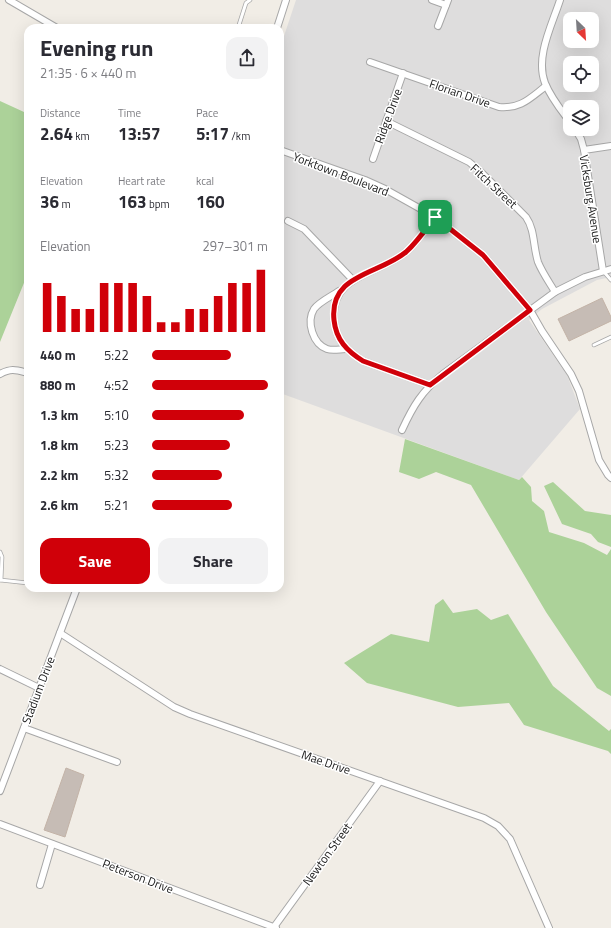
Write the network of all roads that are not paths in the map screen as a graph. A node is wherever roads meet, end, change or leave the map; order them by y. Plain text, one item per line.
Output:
1 (9, 0) edge
2 (250, 0) edge
3 (286, 0) edge
4 (432, 0) edge
5 (560, 0) edge
6 (447, 3) edge
7 (50, 24) edge
8 (239, 24) edge
9 (278, 24) edge
10 (438, 26) dead end
11 (370, 62) dead end
12 (403, 73) junction
13 (546, 86) junction
14 (563, 112) edge
15 (386, 121) junction
16 (579, 136) edge
17 (611, 146) edge
18 (584, 150) junction
19 (284, 151) edge
20 (373, 159) dead end
21 (435, 217) junction
22 (288, 221) dead end
23 (611, 269) edge
24 (603, 271) junction
25 (352, 279) junction
26 (611, 280) edge
27 (341, 289) junction
28 (555, 292) junction
29 (530, 310) junction
30 (611, 337) edge
31 (594, 345) dead end
32 (346, 349) junction
33 (24, 372) edge
34 (0, 374) edge
35 (430, 385) junction
36 (402, 430) dead end
37 (611, 478) edge
38 (0, 552) edge
39 (1, 569) edge
40 (1, 580) edge
41 (24, 583) edge
42 (76, 592) edge
43 (60, 633) junction
44 (0, 669) edge
45 (39, 688) junction
46 (24, 728) junction
47 (117, 762) dead end
48 (380, 781) junction
49 (0, 791) edge
50 (0, 824) edge
51 (52, 844) junction
52 (40, 885) dead end
53 (275, 928) edge
54 (549, 928) edge

1 - 7 street
2 - 8 lane
3 - 9 street
4 - 6 street
5 - 13 street
6 - 10 street
11 - 12 street, Florian Drive
12 - 13 street, Florian Drive
12 - 15 street, Ridge Drive
13 - 14 street
15 - 20 street, Ridge Drive
15 - 28 street, Fitch Street
16 - 18 street, Vicksburg Avenue
17 - 18 street
18 - 24 street, Vicksburg Avenue
19 - 21 street, Yorktown Boulevard
21 - 25 street
21 - 29 street, Yorktown Boulevard
22 - 25 street
23 - 24 street
24 - 26 lane
24 - 28 street
25 - 27 street
27 - 32 street
27 - 32 street
28 - 29 street
29 - 35 street
29 - 37 street, Yorktown Boulevard
30 - 31 lane
32 - 35 street
33 - 34 street
35 - 36 street
38 - 39 lane
39 - 40 lane
40 - 41 lane
42 - 43 street, Stadium Drive
43 - 45 street, Stadium Drive
43 - 48 street, Mae Drive
44 - 45 street
45 - 46 street, Stadium Drive
46 - 47 street
46 - 49 street, Stadium Drive
48 - 53 street, Newton Street
48 - 54 street, Mae Drive
50 - 51 street, Peterson Drive
51 - 52 street
51 - 53 street, Peterson Drive

